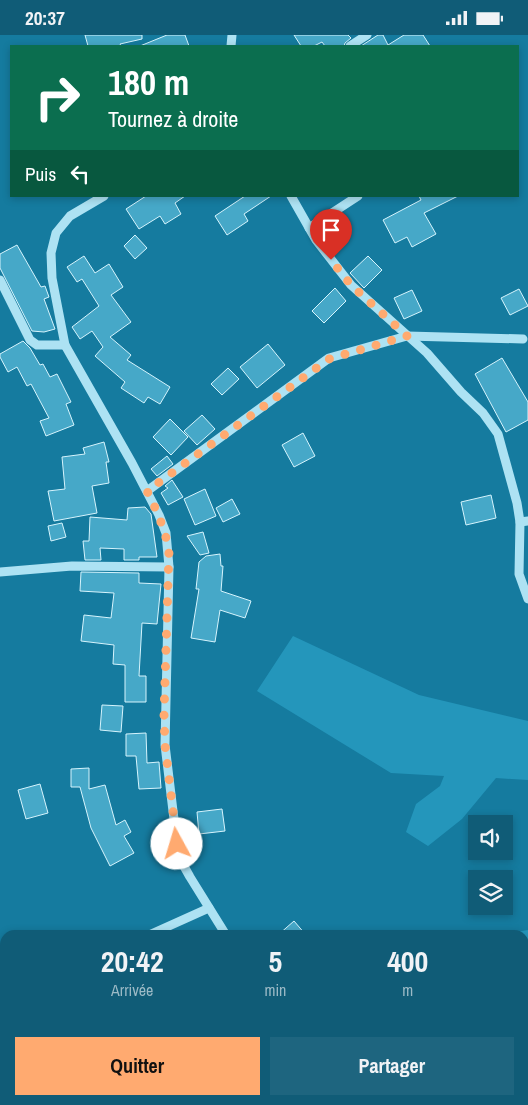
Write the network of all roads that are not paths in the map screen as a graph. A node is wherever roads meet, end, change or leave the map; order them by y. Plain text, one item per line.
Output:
1 (367, 35) edge
2 (352, 45) edge
3 (102, 197) edge
4 (292, 197) edge
5 (356, 197) edge
6 (309, 228) junction
7 (0, 280) edge
8 (407, 336) junction
9 (523, 339) dead end
10 (66, 345) junction
11 (147, 491) junction
12 (524, 521) edge
13 (169, 567) junction
14 (0, 572) edge
15 (528, 599) edge
16 (209, 908) junction
17 (160, 930) edge
18 (223, 930) edge

1 - 2 street
3 - 10 street
4 - 6 street
5 - 6 street
6 - 8 street
7 - 10 street
8 - 9 street
8 - 11 street
8 - 12 street
10 - 11 street
11 - 13 street
12 - 15 street
13 - 14 street
13 - 16 street
16 - 17 street
16 - 18 street

